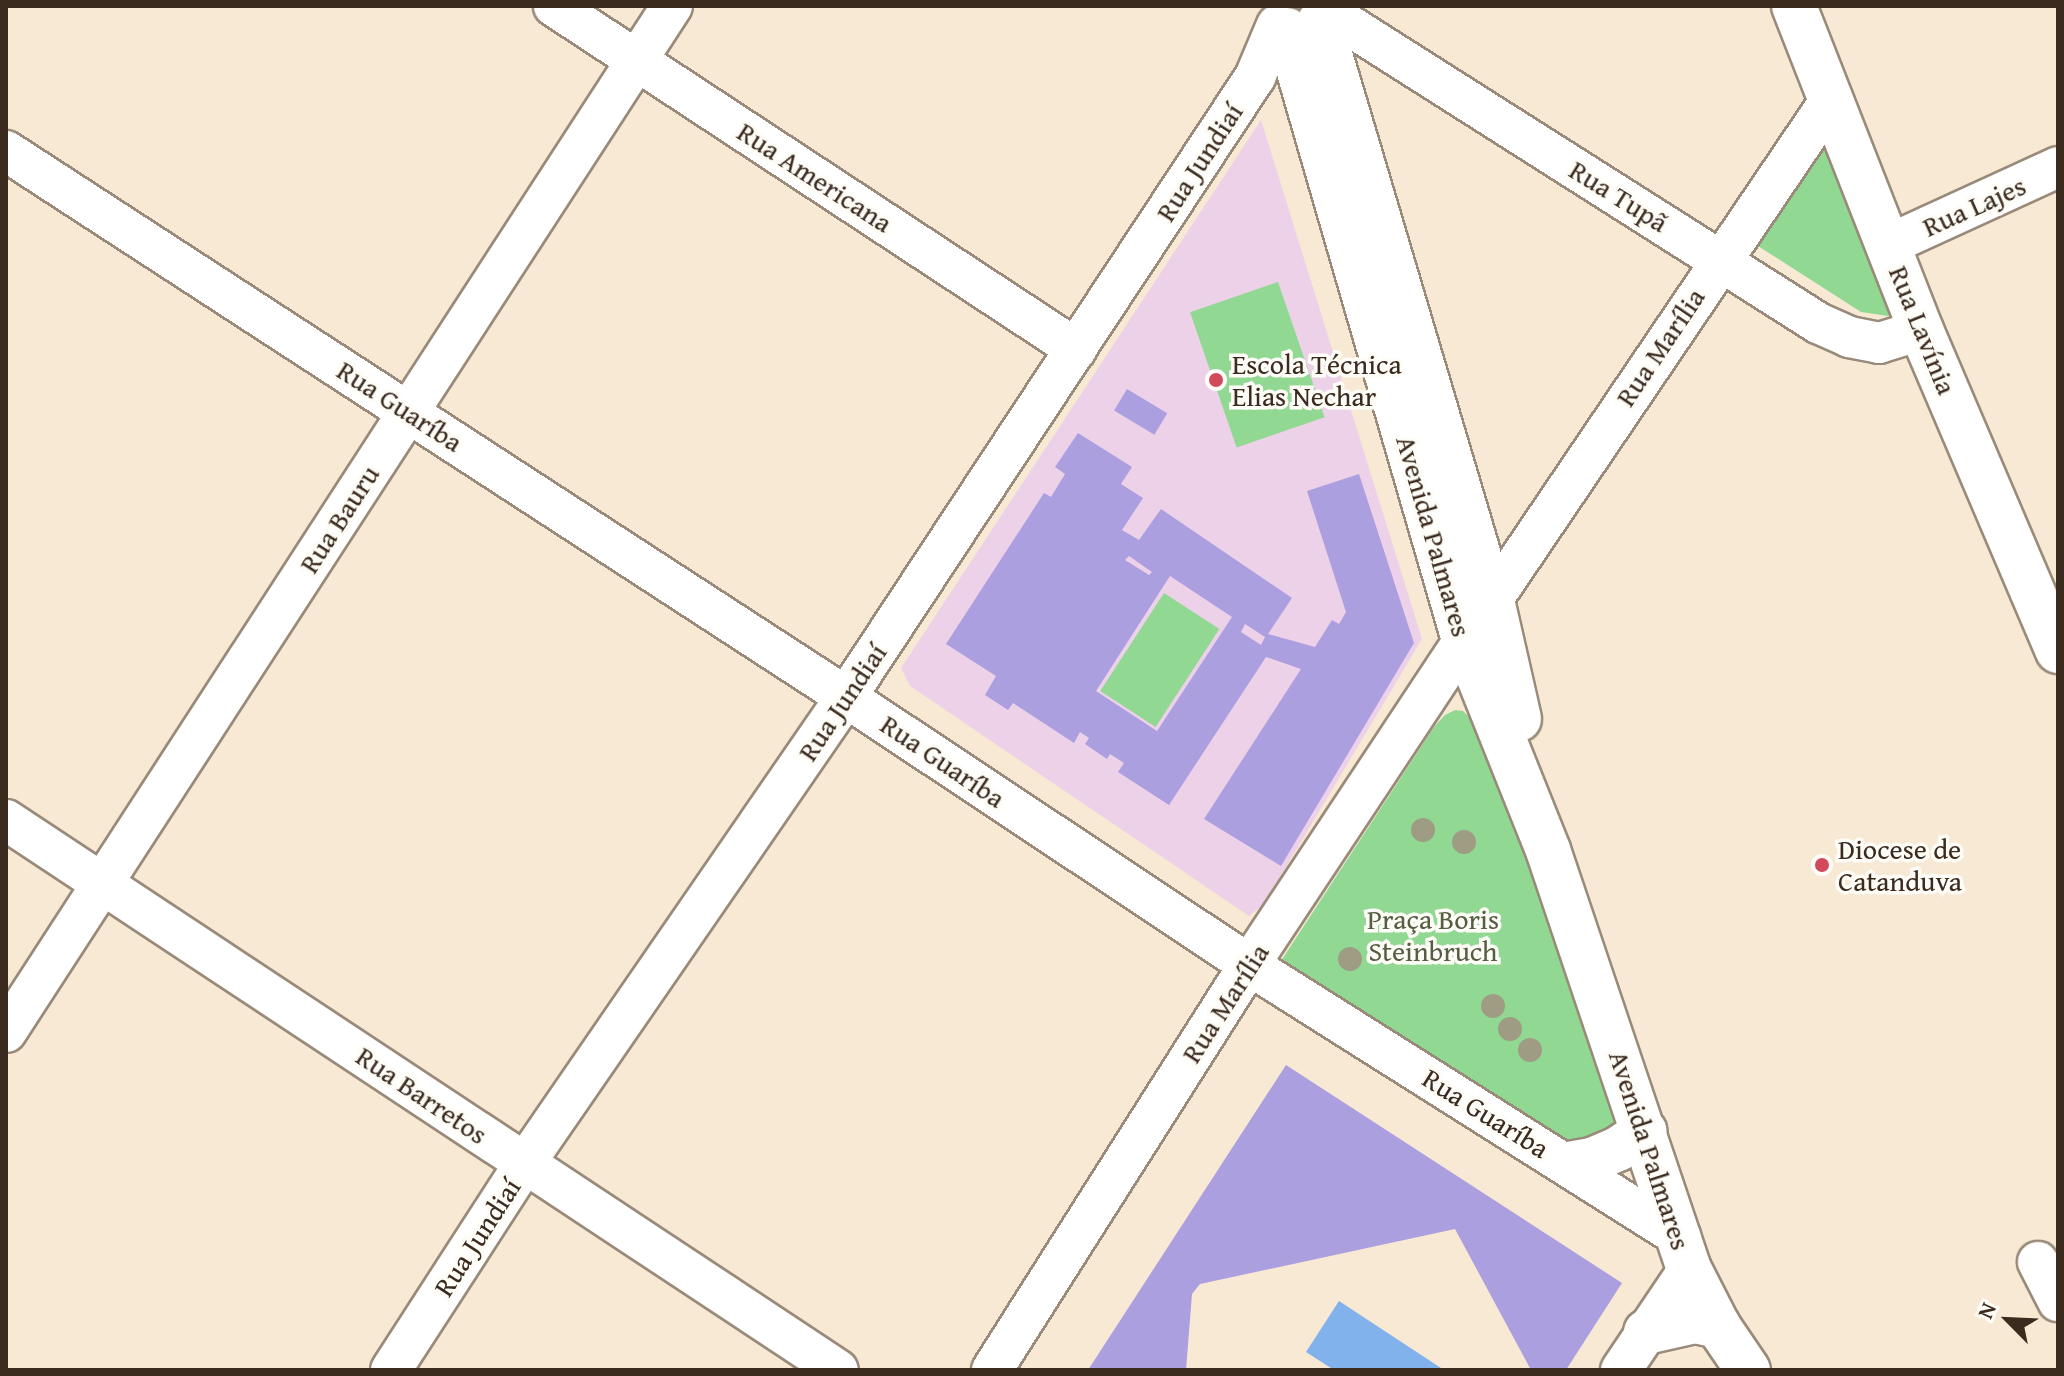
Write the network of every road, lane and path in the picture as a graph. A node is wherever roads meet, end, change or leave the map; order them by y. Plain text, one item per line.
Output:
1 (554, 6) edge
2 (672, 6) edge
3 (1794, 6) edge
4 (1301, 17) edge
5 (637, 59) junction
6 (1832, 98) junction
7 (6, 151) edge
8 (2058, 167) edge
9 (1890, 244) junction
10 (1719, 260) junction
11 (1921, 330) junction
12 (1076, 349) junction
13 (409, 412) junction
14 (1492, 600) junction
15 (2054, 628) edge
16 (1464, 640) junction
17 (846, 697) junction
18 (6, 820) edge
19 (1548, 850) junction
20 (102, 882) junction
21 (1249, 965) junction
22 (6, 1032) edge
23 (1645, 1131) junction
24 (525, 1163) junction
25 (1569, 1164) junction
26 (1685, 1253) junction
27 (2038, 1262) dead end
28 (2058, 1301) edge
29 (1718, 1326) junction
30 (1646, 1332) junction
31 (391, 1370) edge
32 (838, 1370) edge
33 (992, 1370) edge
34 (1621, 1370) edge
35 (1748, 1370) edge

1 - 5 street, Rua Americana
2 - 5 street, Rua Bauru
3 - 6 main road, Rua Lavínia
4 - 10 street, Rua Tupã
4 - 12 street, Rua Jundiaí
4 - 14 main road, Avenida Palmares
4 - 16 main road, Avenida Palmares
5 - 12 street, Rua Americana
5 - 13 street, Rua Bauru
6 - 9 main road, Rua Lavínia
6 - 10 street, Rua Marília
7 - 13 street, Rua Guaríba
8 - 9 street, Rua Lajes
9 - 11 main road, Rua Lavínia
10 - 11 street, Rua Tupã
10 - 14 street, Rua Marília
11 - 15 main road, Rua Lavínia
12 - 17 street, Rua Jundiaí
13 - 17 street, Rua Guaríba
13 - 20 street, Rua Bauru
14 - 16 main road
14 - 19 main road, Avenida Palmares
16 - 19 main road, Avenida Palmares
16 - 21 street, Rua Marília
17 - 21 street, Rua Guaríba
17 - 24 street, Rua Jundiaí
18 - 20 street, Rua Barretos
19 - 23 main road, Avenida Palmares
20 - 22 street, Rua Bauru
20 - 24 street, Rua Barretos
21 - 25 street, Rua Guaríba
21 - 33 street, Rua Marília
23 - 25 main road
23 - 26 main road, Avenida Palmares
24 - 31 street, Rua Jundiaí
24 - 32 street, Rua Barretos
25 - 26 street, Rua Guaríba
26 - 29 main road, Avenida Palmares
26 - 30 street
27 - 28 street
29 - 30 main road
29 - 35 main road, Avenida Palmares
30 - 34 street

